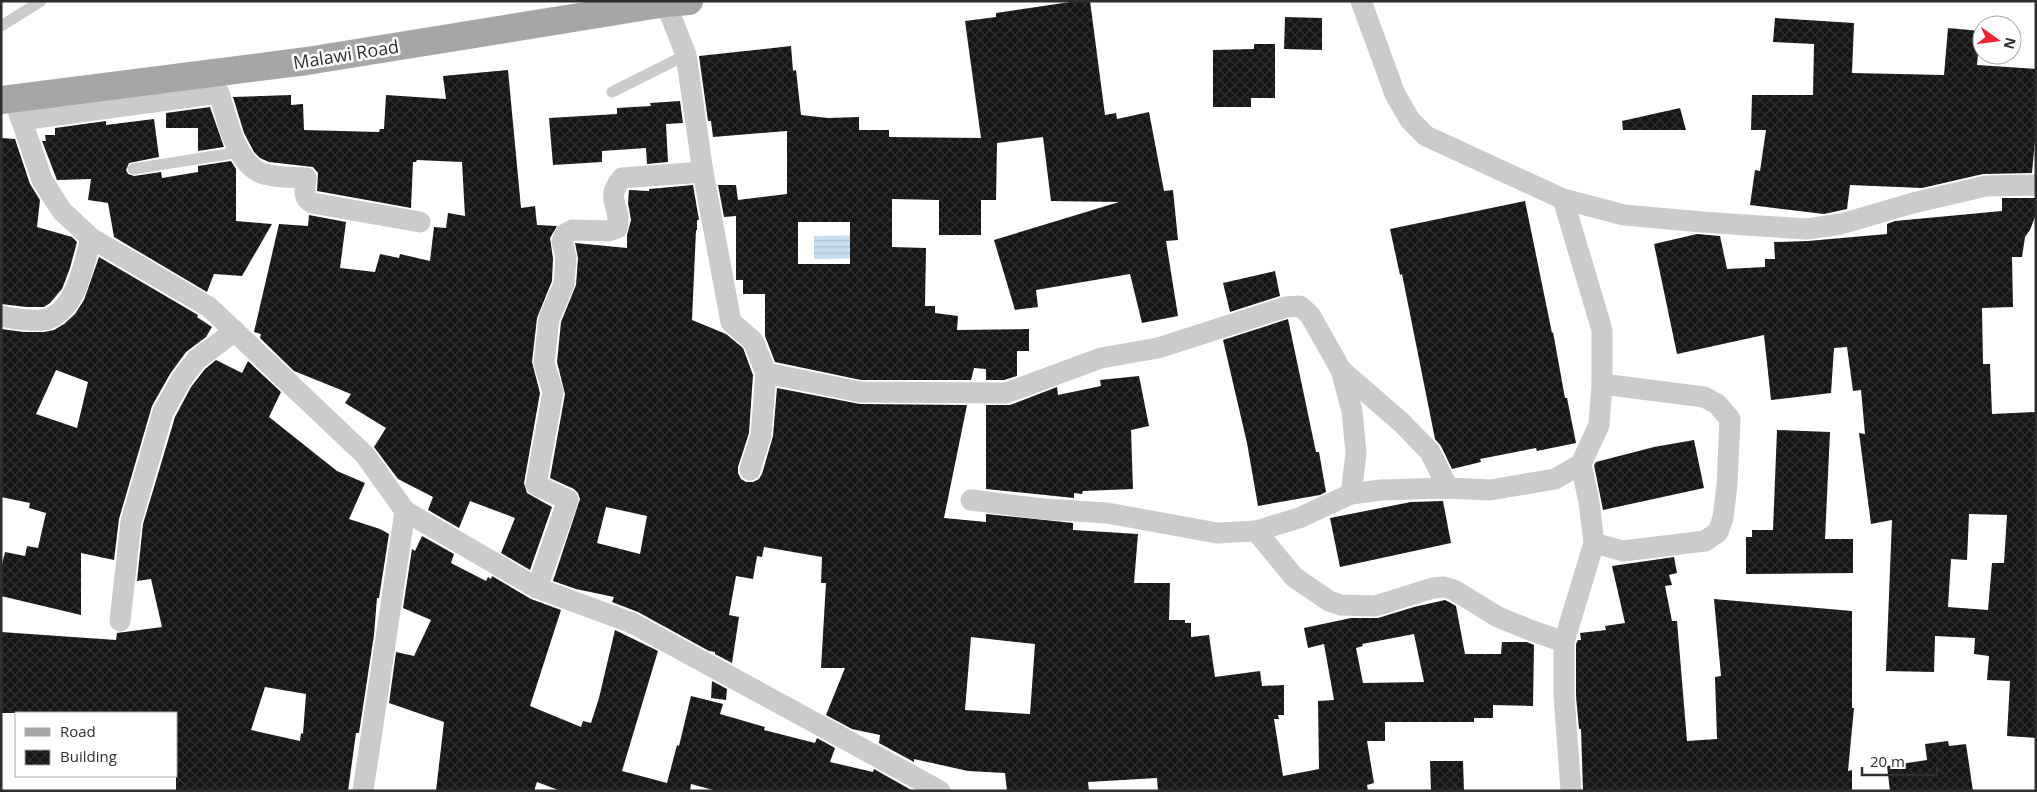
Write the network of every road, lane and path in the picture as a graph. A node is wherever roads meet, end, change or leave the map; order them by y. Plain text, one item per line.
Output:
1 (41, 1) edge
2 (1361, 1) edge
3 (673, 2) edge
4 (1, 26) edge
5 (686, 55) junction
6 (612, 92) dead end
7 (12, 106) edge
8 (240, 152) junction
9 (133, 169) dead end
10 (703, 172) junction
11 (2036, 184) edge
12 (1563, 199) junction
13 (420, 222) dead end
14 (91, 238) junction
15 (1, 316) edge
16 (235, 331) junction
17 (1341, 370) junction
18 (766, 373) junction
19 (1602, 384) junction
20 (1581, 464) junction
21 (750, 470) dead end
22 (1448, 488) junction
23 (1350, 494) junction
24 (971, 500) dead end
25 (405, 511) junction
26 (1256, 531) junction
27 (1594, 543) junction
28 (537, 588) junction
29 (120, 621) dead end
30 (1564, 642) junction
31 (363, 791) edge
32 (940, 791) edge
33 (1571, 791) edge

1 - 4 lane
2 - 12 street
3 - 5 street
3 - 7 main road, Malawi Road
5 - 6 lane
5 - 10 street
7 - 8 street
7 - 14 street
8 - 9 lane
8 - 13 street
10 - 18 street
10 - 28 street
11 - 12 street
12 - 19 street
14 - 15 street
14 - 16 street
16 - 25 street
16 - 29 street
17 - 18 street
17 - 22 street
17 - 23 street
18 - 21 street
19 - 20 street
19 - 27 street
20 - 22 street
20 - 27 street
22 - 23 street
23 - 26 street
24 - 26 street
25 - 28 street
25 - 31 street
26 - 30 street
27 - 30 street
28 - 32 street
30 - 33 street

